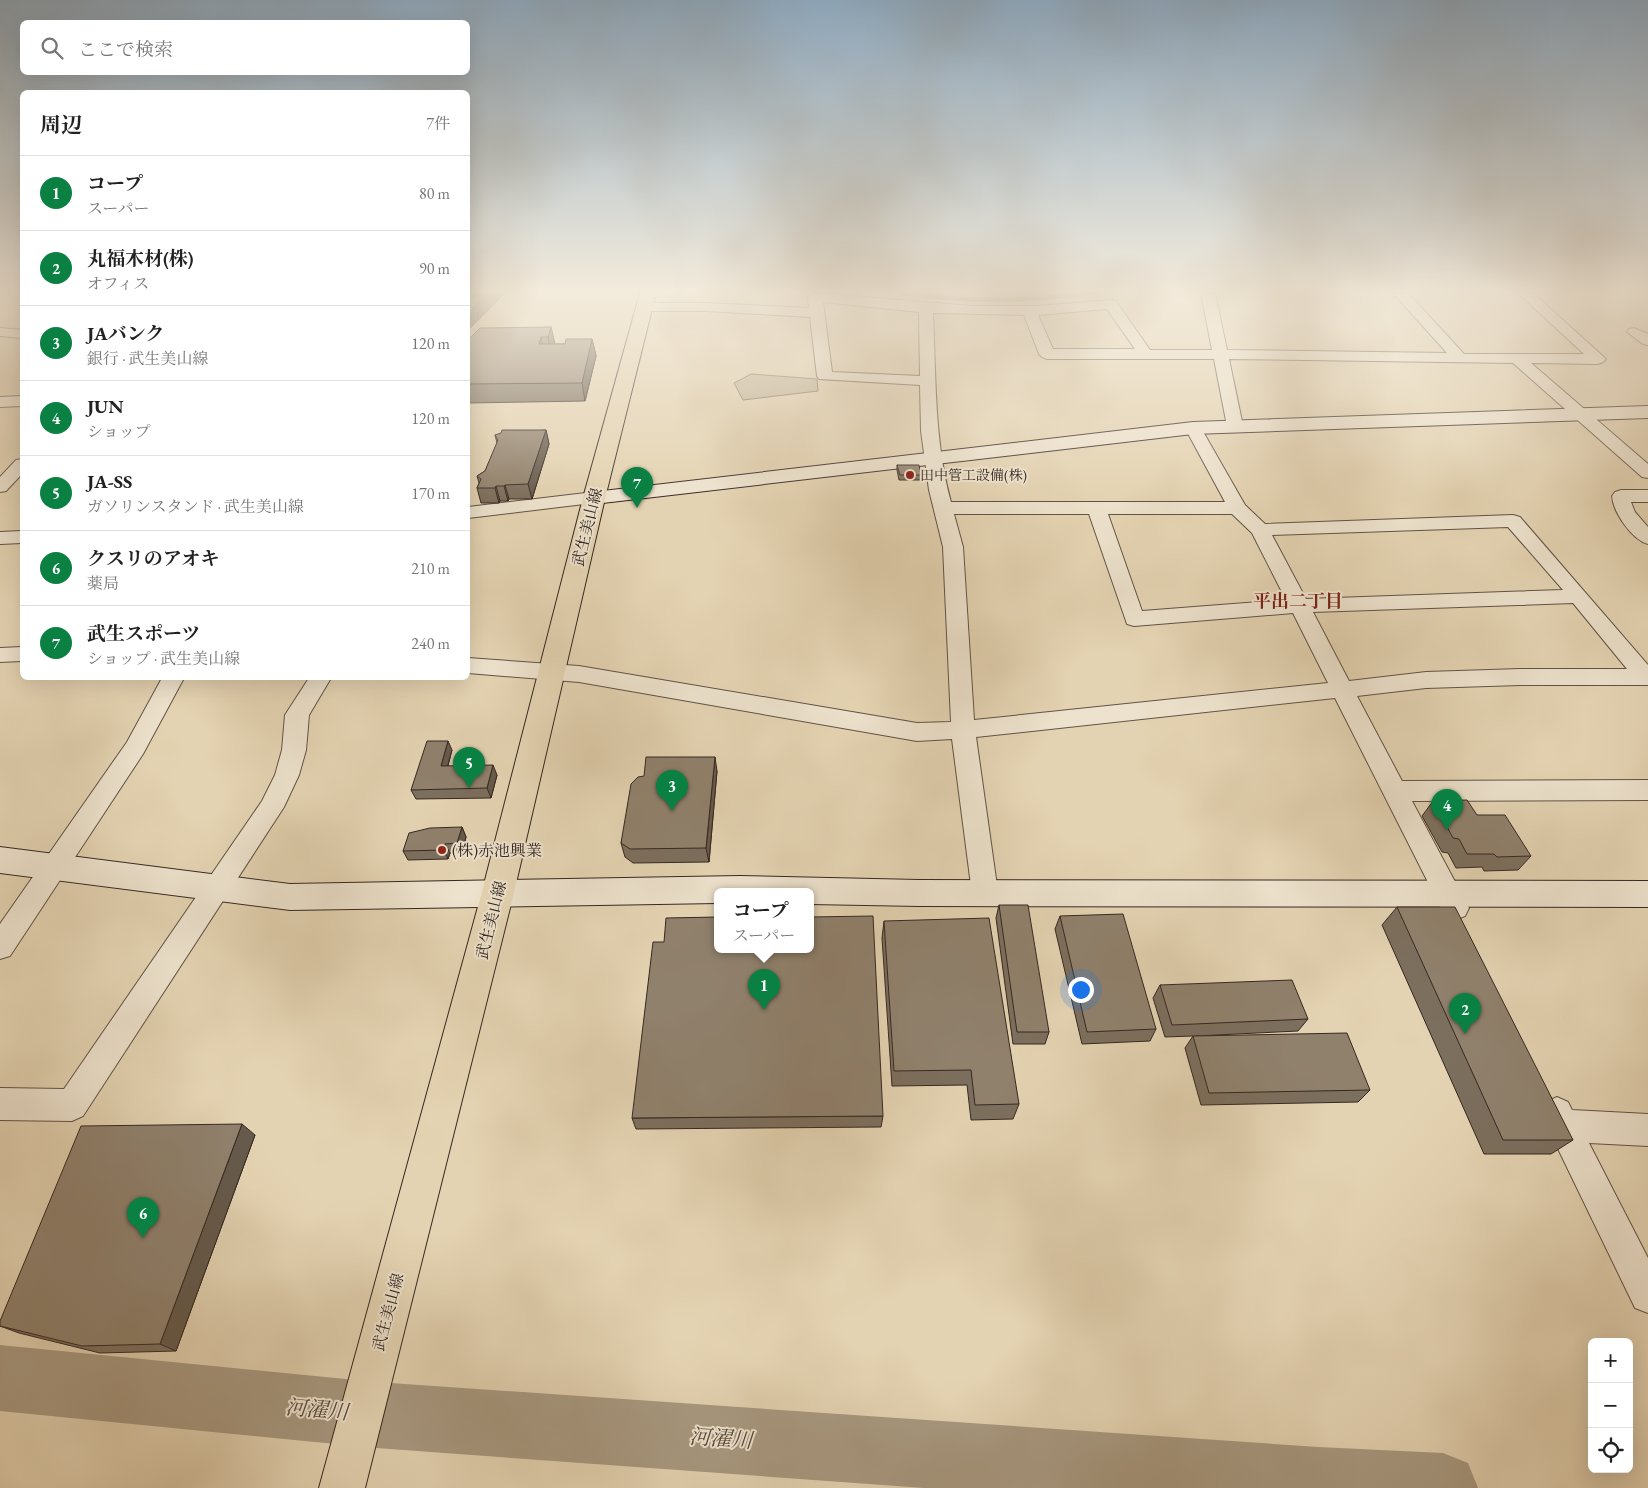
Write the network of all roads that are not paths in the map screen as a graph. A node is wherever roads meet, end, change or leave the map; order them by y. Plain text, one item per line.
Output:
1 (630, 362) edge
2 (824, 362) edge
3 (927, 362) edge
4 (1221, 362) edge
5 (1521, 362) edge
6 (927, 381) junction
7 (20, 401) edge
8 (0, 402) edge
9 (1648, 412) edge
10 (1578, 414) junction
11 (1234, 426) junction
12 (1193, 428) junction
13 (933, 458) junction
14 (20, 466) edge
15 (1648, 473) edge
16 (0, 487) edge
17 (1648, 496) edge
18 (594, 498) junction
19 (944, 508) junction
20 (1097, 508) junction
21 (1237, 508) junction
22 (470, 513) edge
23 (1260, 530) junction
24 (20, 537) edge
25 (0, 538) edge
26 (1648, 538) edge
27 (1579, 596) junction
28 (1301, 606) junction
29 (20, 654) edge
30 (0, 655) edge
31 (470, 666) edge
32 (552, 671) junction
33 (1647, 677) edge
34 (172, 680) edge
35 (319, 680) edge
36 (1343, 689) junction
37 (963, 729) junction
38 (1648, 790) edge
39 (1395, 791) junction
40 (0, 860) edge
41 (53, 867) junction
42 (220, 886) junction
43 (714, 889) edge
44 (814, 890) edge
45 (498, 892) junction
46 (985, 893) junction
47 (1448, 894) junction
48 (1648, 894) edge
49 (1465, 929) edge
50 (0, 947) edge
51 (1545, 1089) edge
52 (0, 1104) edge
53 (1563, 1125) junction
54 (1648, 1130) edge
55 (1648, 1295) edge
56 (347, 1470) edge

1 - 18 main road, 武生美山線
2 - 6 street
3 - 6 street
4 - 11 street
5 - 10 street
6 - 13 street
7 - 8 street
9 - 10 street
10 - 11 street
10 - 15 street
11 - 12 street
12 - 13 street
12 - 21 street
13 - 18 street
13 - 19 street
14 - 16 street
17 - 26 street
18 - 22 street
18 - 32 main road, 武生美山線
19 - 20 street
19 - 37 street
20 - 21 street
20 - 28 street
21 - 23 street
23 - 27 street
23 - 28 street
24 - 25 street
27 - 28 street
27 - 33 street
28 - 36 street
29 - 30 street
31 - 32 street
32 - 37 street
32 - 45 main road, 武生美山線
33 - 36 street
34 - 41 street
35 - 42 street
36 - 37 street
36 - 39 street
37 - 46 street
38 - 39 street
39 - 47 street
40 - 41 street
41 - 42 street
41 - 50 street
42 - 45 street
42 - 52 street
43 - 45 street
44 - 46 street
45 - 56 main road, 武生美山線
46 - 47 street
47 - 48 street
47 - 49 street
51 - 53 street
53 - 54 street
53 - 55 street

